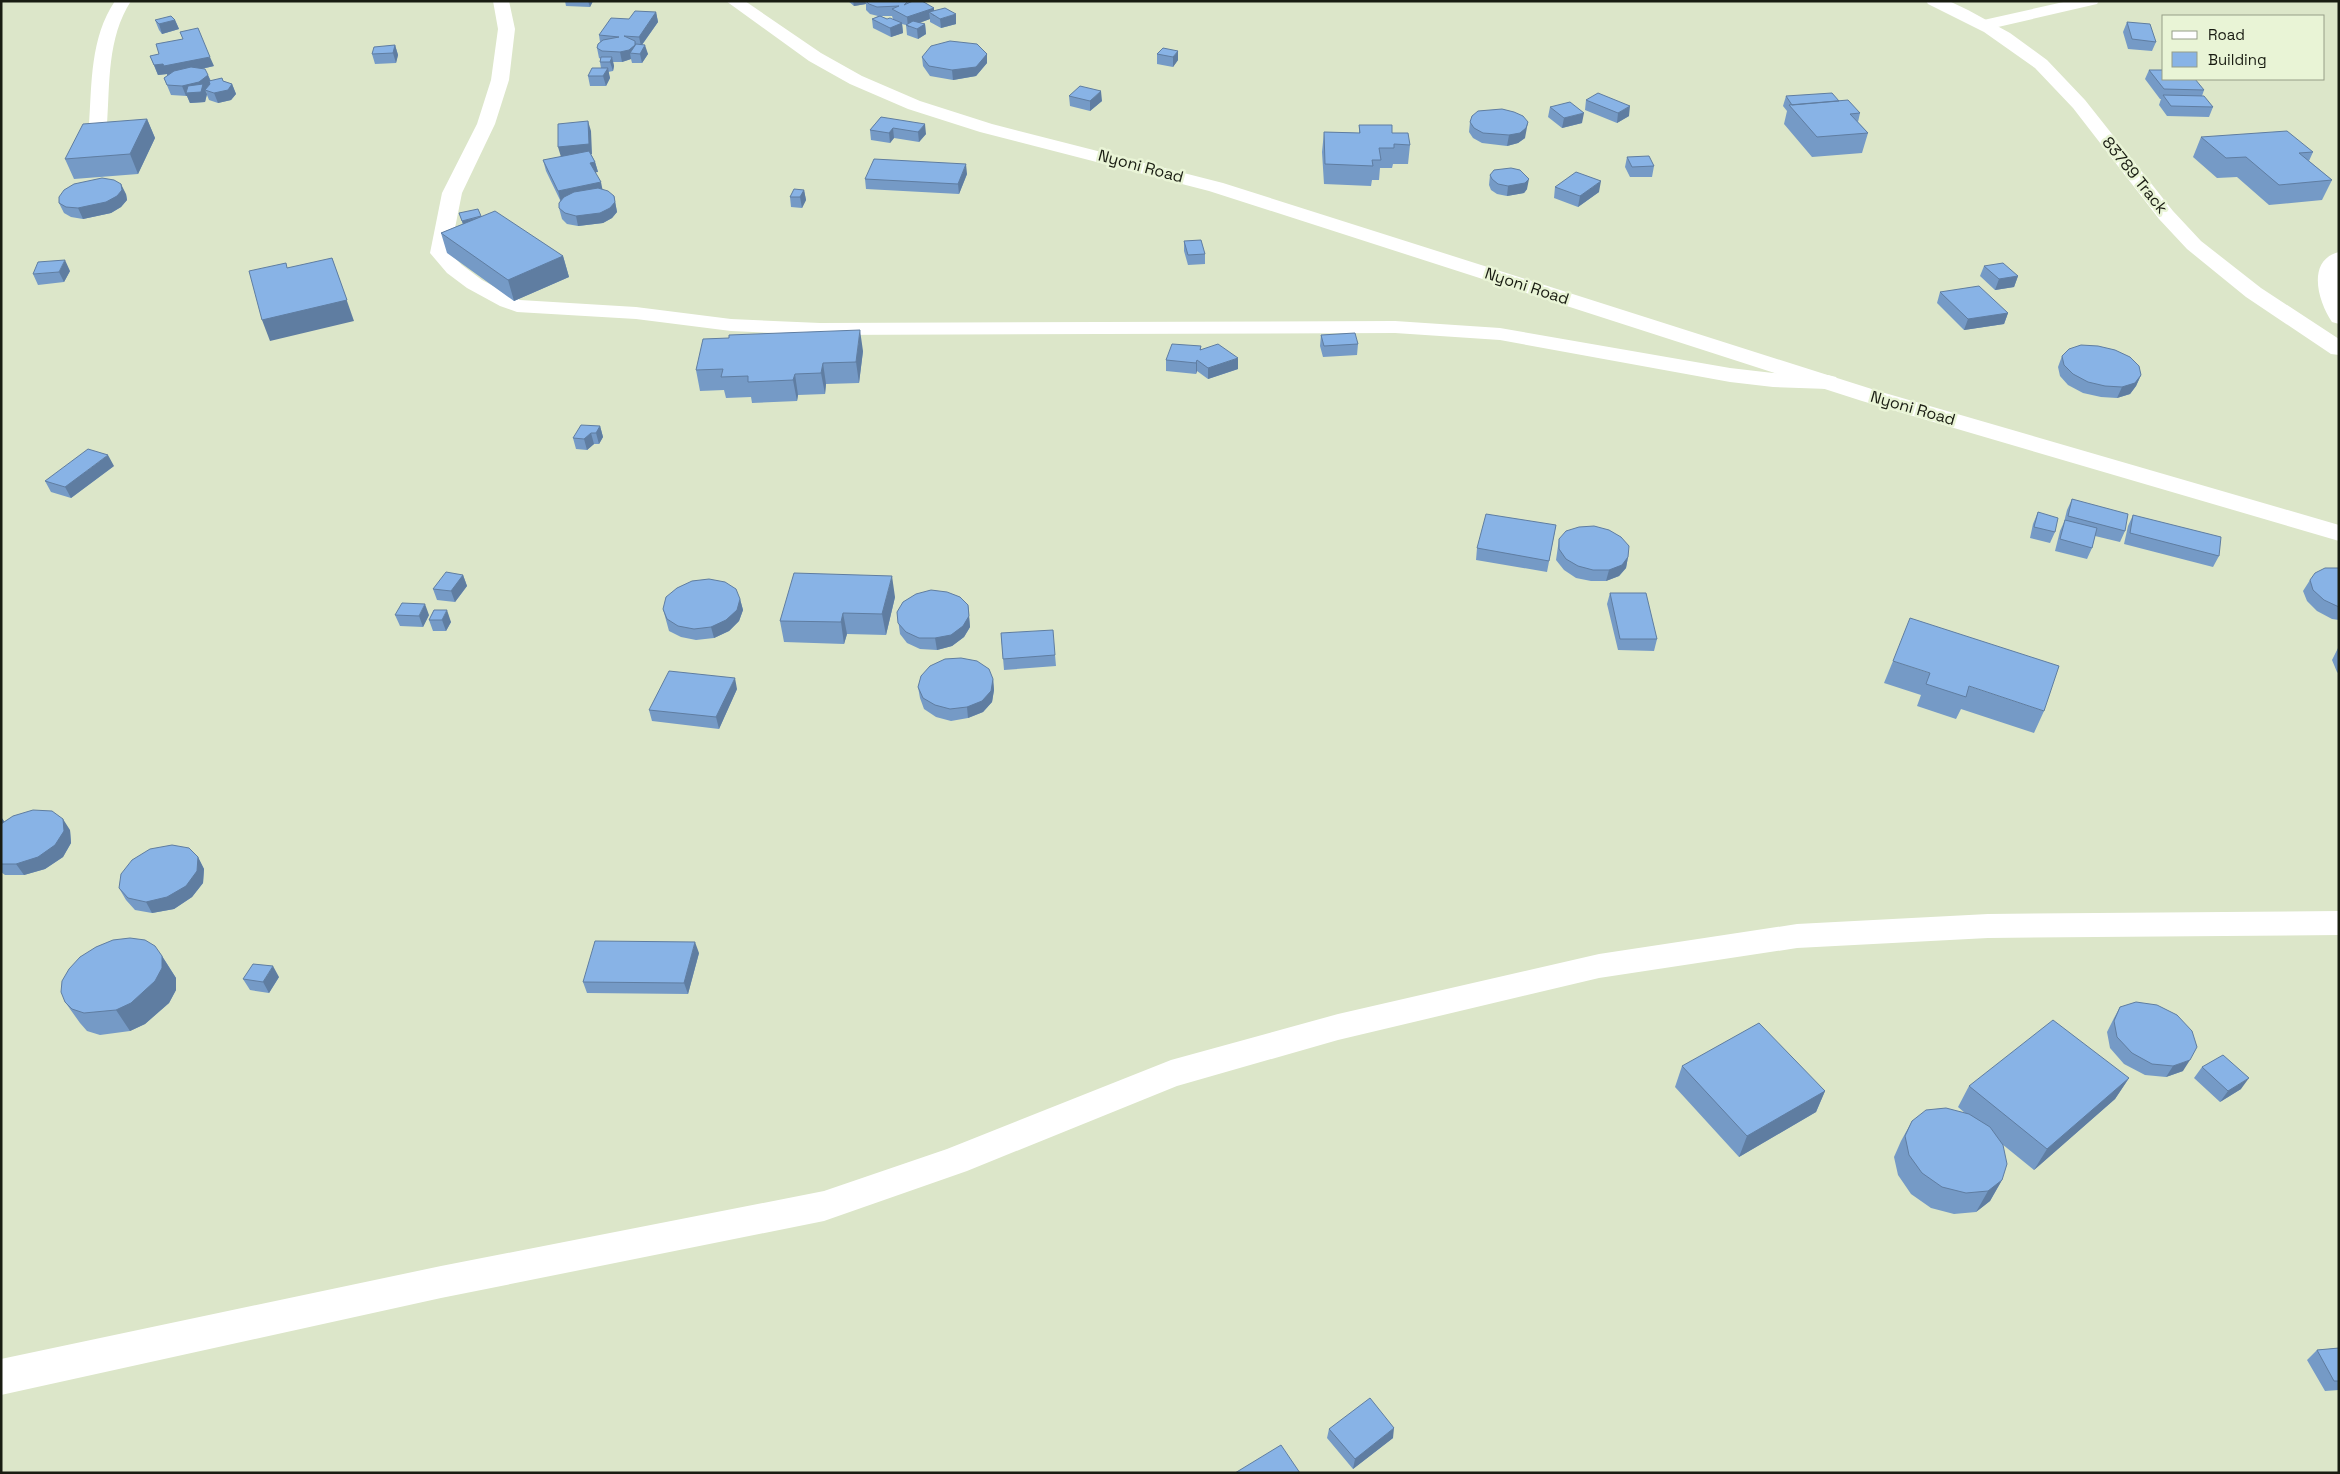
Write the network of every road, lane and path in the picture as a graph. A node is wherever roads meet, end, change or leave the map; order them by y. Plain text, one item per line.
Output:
1 (123, 1) edge
2 (501, 1) edge
3 (735, 1) edge
4 (1934, 1) edge
5 (2091, 1) edge
6 (1985, 26) junction
7 (98, 125) edge
8 (2339, 258) edge
9 (2339, 318) edge
10 (2339, 349) edge
11 (1828, 382) junction
12 (2339, 533) edge
13 (2339, 924) edge
14 (1, 1377) edge

1 - 7 street
2 - 11 street
3 - 11 street, Nyoni Road
4 - 6 street, 83789 Track
5 - 6 street
6 - 10 street, 83789 Track
8 - 9 street
11 - 12 street, Nyoni Road
13 - 14 street

